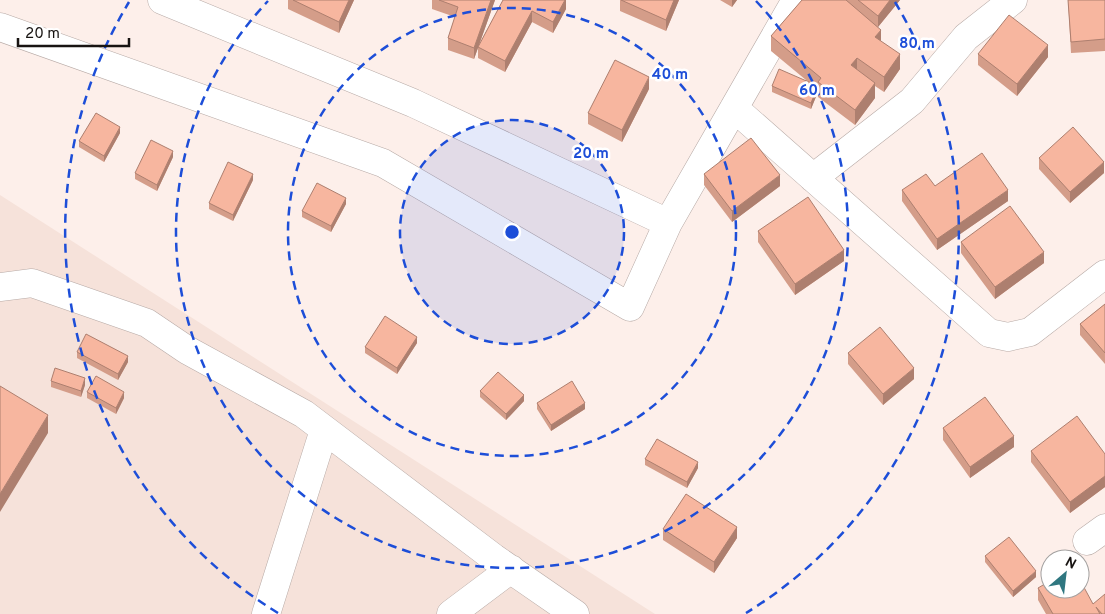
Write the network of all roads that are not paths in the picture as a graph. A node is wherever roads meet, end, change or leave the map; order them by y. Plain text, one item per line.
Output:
1 (162, 0) edge
2 (796, 0) edge
3 (1013, 0) edge
4 (0, 27) edge
5 (734, 108) junction
6 (813, 178) junction
7 (668, 222) junction
8 (1105, 274) edge
9 (0, 287) edge
10 (324, 430) junction
11 (511, 569) junction
12 (266, 614) edge
13 (451, 614) edge
14 (575, 614) edge

1 - 7 street
2 - 5 street
3 - 6 street
4 - 7 street
5 - 6 street
5 - 7 street
6 - 8 street
9 - 10 street
10 - 11 street
10 - 12 street
11 - 13 street
11 - 14 street

